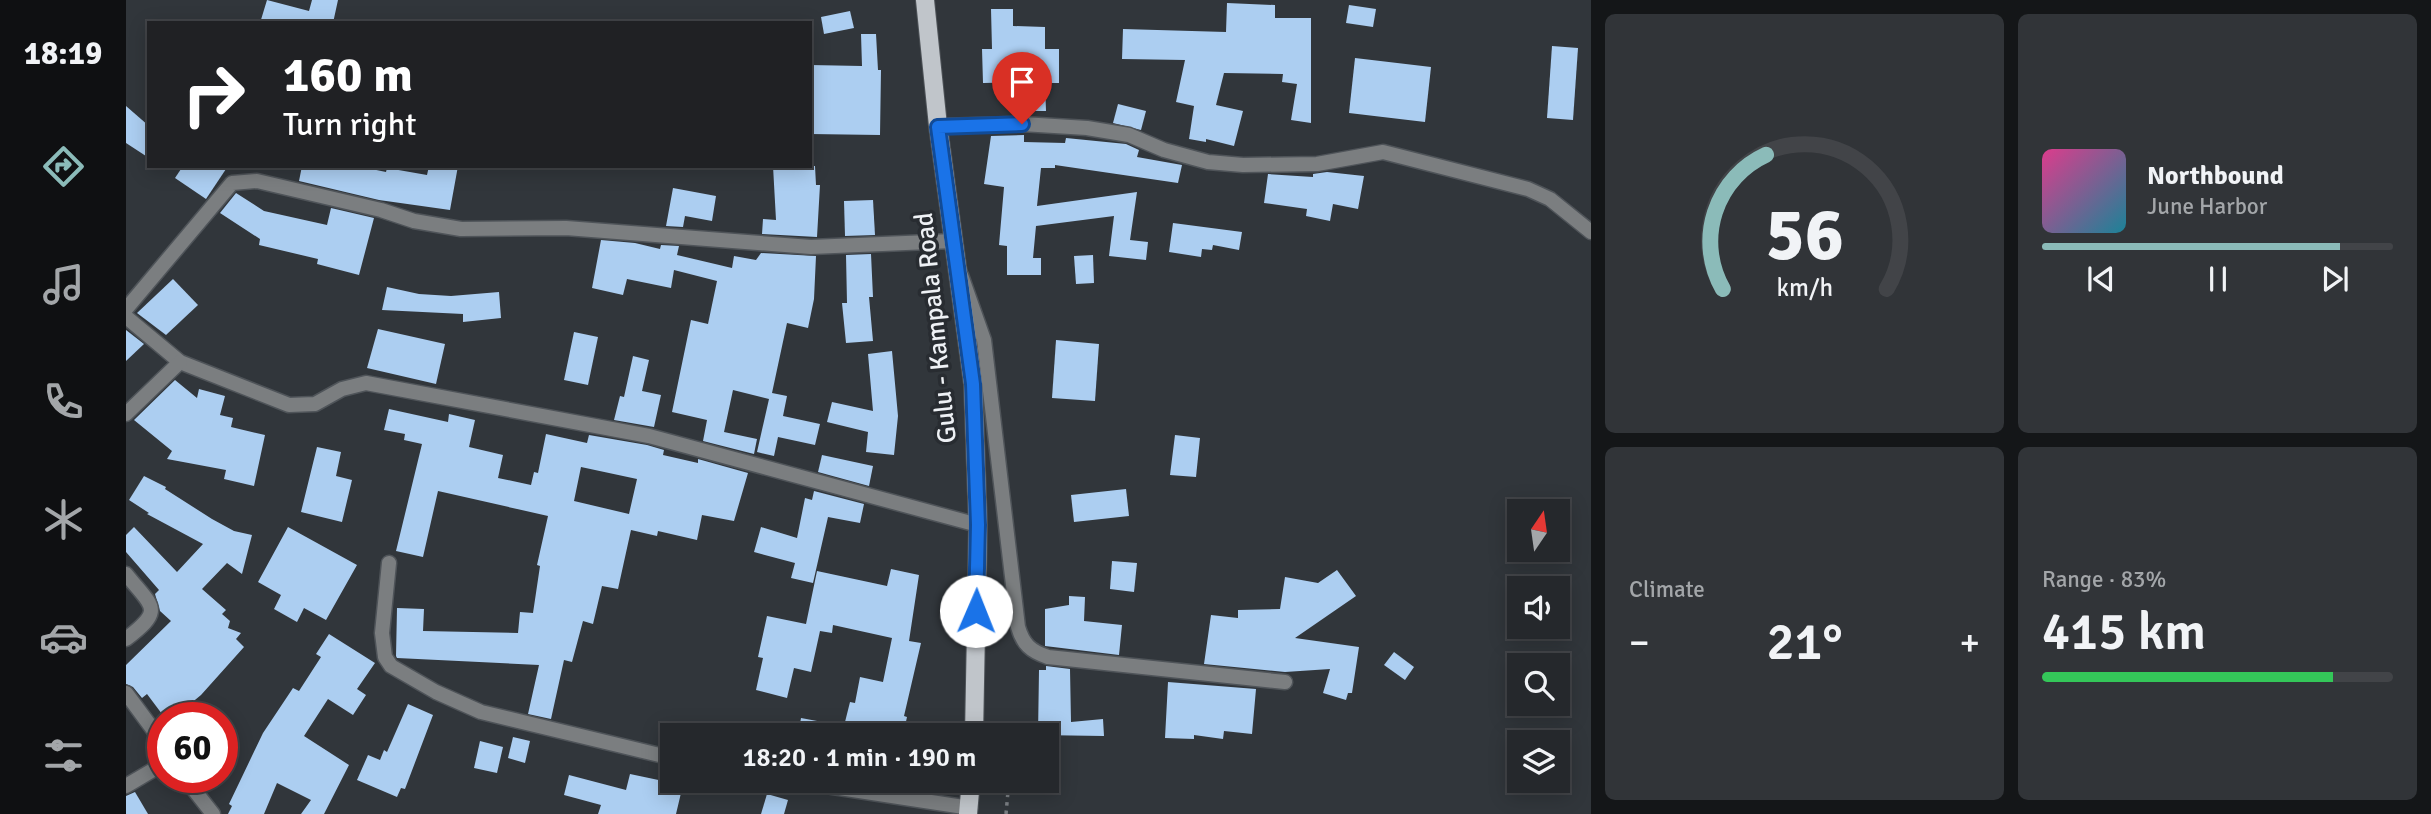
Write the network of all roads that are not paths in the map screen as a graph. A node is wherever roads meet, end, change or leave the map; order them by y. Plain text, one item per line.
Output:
1 (925, 0) edge
2 (938, 127) junction
3 (1591, 232) edge
4 (953, 241) junction
5 (957, 267) junction
6 (126, 309) edge
7 (126, 317) edge
8 (180, 362) junction
9 (126, 415) edge
10 (978, 525) junction
11 (389, 563) dead end
12 (126, 574) edge
13 (126, 639) edge
14 (1285, 682) dead end
15 (126, 693) edge
16 (147, 721) edge
17 (974, 723) edge
18 (660, 755) edge
19 (147, 774) edge
20 (126, 786) edge
21 (197, 793) edge
22 (863, 793) edge
23 (970, 793) edge
24 (969, 811) edge
25 (213, 814) edge

1 - 2 main road, Gulu - Kampala Road
2 - 3 street
2 - 4 main road, Gulu - Kampala Road
4 - 5 main road, Gulu - Kampala Road
4 - 6 street
5 - 10 main road, Gulu - Kampala Road
5 - 14 street
7 - 8 street
8 - 9 street
8 - 10 street
10 - 17 main road, Gulu - Kampala Road
11 - 18 street
12 - 13 street
15 - 16 street
19 - 20 street
21 - 25 street
22 - 24 street
23 - 24 main road

